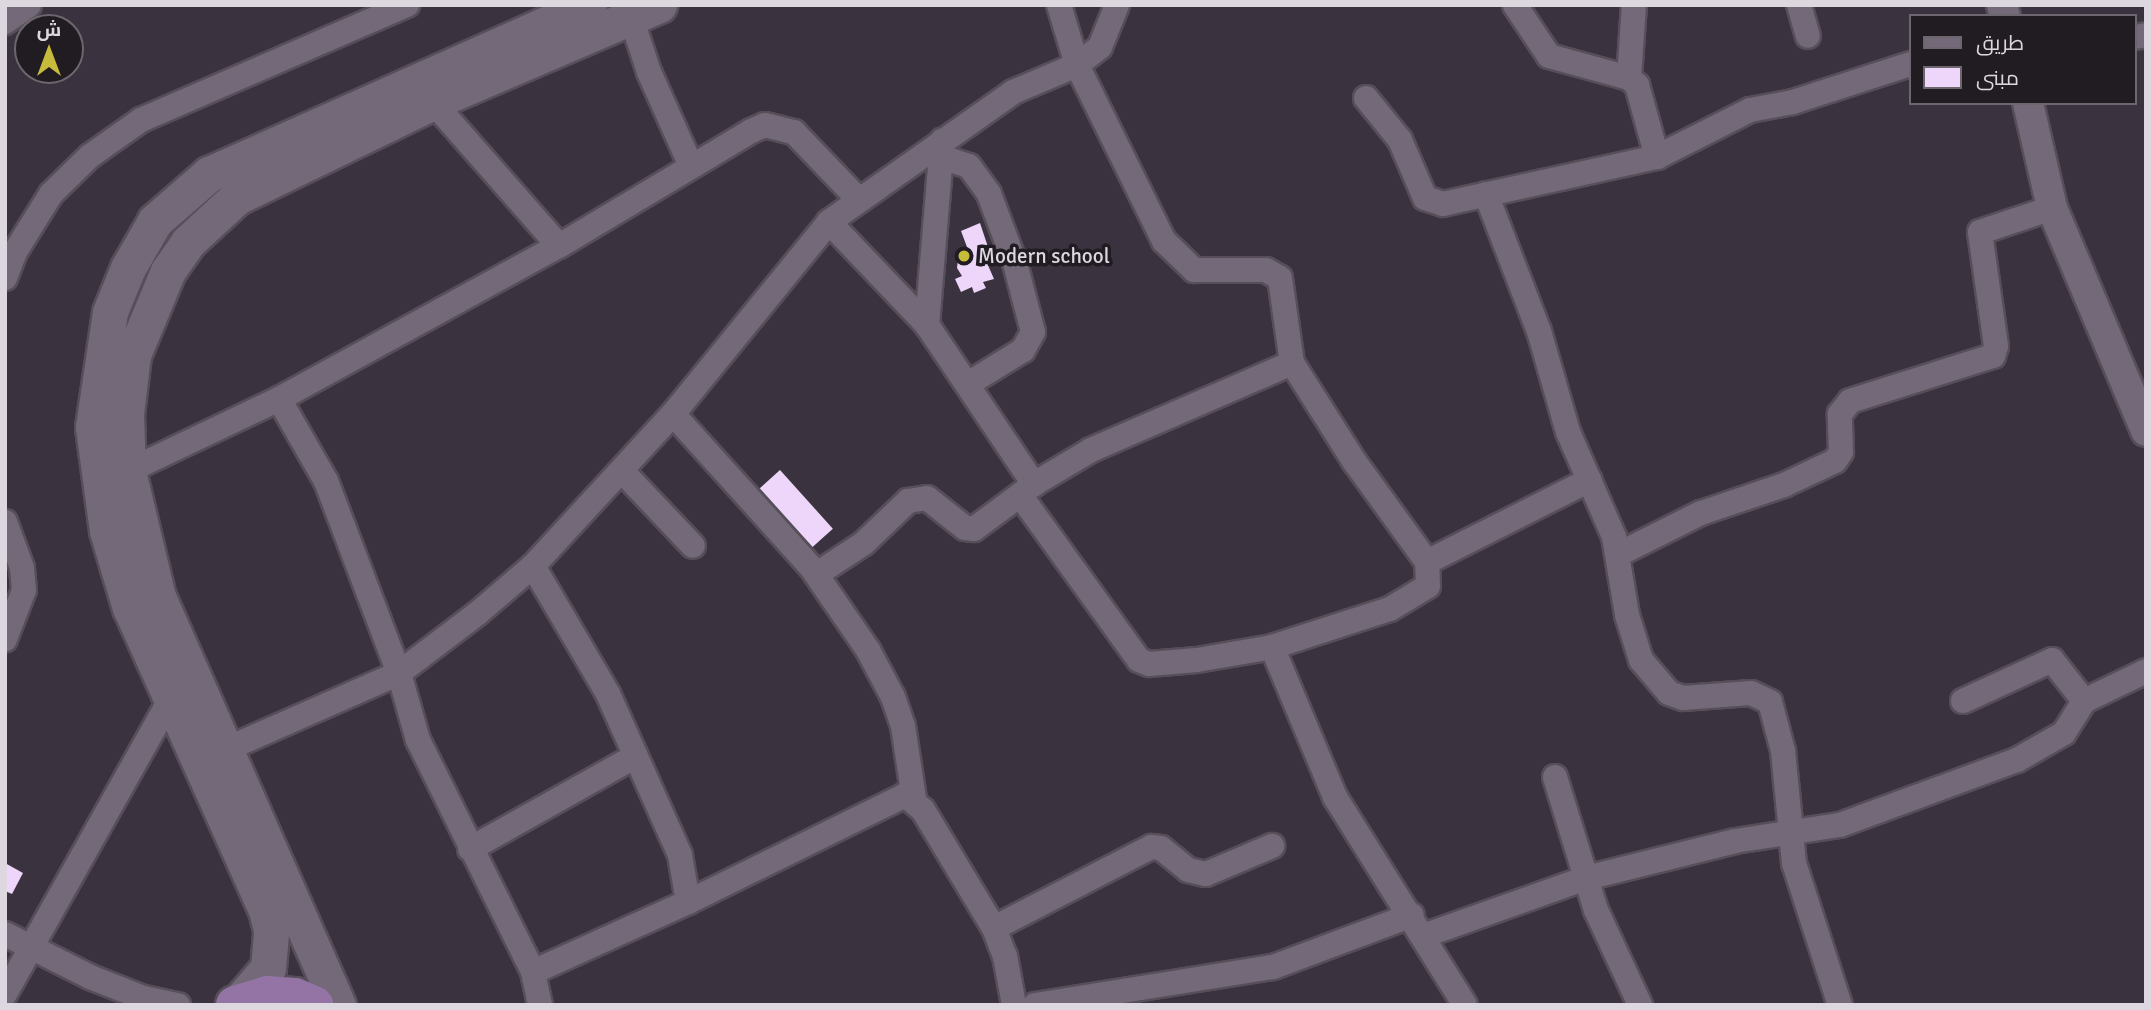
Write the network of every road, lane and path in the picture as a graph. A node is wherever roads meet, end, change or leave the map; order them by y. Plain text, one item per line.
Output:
1 (29, 5) edge
2 (407, 5) edge
3 (589, 5) edge
4 (1059, 5) edge
5 (1117, 5) edge
6 (1515, 5) edge
7 (1634, 5) edge
8 (1799, 5) edge
9 (645, 11) edge
10 (5, 22) edge
11 (1808, 36) dead end
12 (1910, 64) edge
13 (1077, 65) junction
14 (1629, 78) junction
15 (1366, 98) dead end
16 (433, 102) junction
17 (2028, 105) edge
18 (941, 148) junction
19 (1657, 157) junction
20 (691, 166) junction
21 (1486, 194) junction
22 (859, 200) junction
23 (2052, 208) junction
24 (829, 222) junction
25 (559, 246) junction
26 (5, 278) edge
27 (927, 325) junction
28 (1292, 363) junction
29 (968, 384) junction
30 (279, 399) junction
31 (673, 414) junction
32 (2146, 431) edge
33 (128, 471) junction
34 (622, 471) junction
35 (1589, 480) junction
36 (1027, 489) junction
37 (5, 522) edge
38 (693, 546) dead end
39 (1619, 554) junction
40 (1427, 562) junction
41 (533, 566) junction
42 (817, 575) junction
43 (5, 639) edge
44 (1272, 647) junction
45 (2146, 671) edge
46 (400, 673) junction
47 (171, 698) junction
48 (1963, 701) dead end
49 (2084, 701) junction
50 (227, 749) junction
51 (636, 756) junction
52 (1555, 777) dead end
53 (914, 799) junction
54 (1788, 832) junction
55 (1272, 846) dead end
56 (470, 849) junction
57 (1586, 878) junction
58 (688, 902) junction
59 (1419, 925) junction
60 (994, 928) junction
61 (5, 934) edge
62 (31, 948) junction
63 (533, 972) junction
64 (90, 977) junction
65 (5, 994) edge
66 (237, 1004) edge
67 (122, 1005) edge
68 (178, 1005) edge
69 (314, 1005) edge
70 (338, 1005) edge
71 (540, 1005) edge
72 (1014, 1005) edge
73 (1035, 1005) edge
74 (1465, 1005) edge
75 (1640, 1005) edge
76 (1840, 1005) edge

1 - 10 street
2 - 26 street
3 - 47 main road
4 - 13 street
5 - 13 street
6 - 14 street
7 - 14 street
8 - 11 street
9 - 16 main road
9 - 20 street
12 - 19 street
13 - 18 street
13 - 28 street
14 - 19 street
15 - 21 street
16 - 25 street
16 - 33 main road
17 - 23 street
18 - 22 street
18 - 27 street
18 - 29 street
19 - 21 street
20 - 22 street
20 - 25 street
21 - 35 street
22 - 24 street
23 - 32 street
23 - 39 street
24 - 27 street
24 - 31 street
25 - 30 street
27 - 29 street
28 - 36 street
28 - 40 street
29 - 36 street
30 - 33 street
30 - 46 street
31 - 34 street
31 - 42 street
33 - 50 main road
34 - 38 street
34 - 41 street
35 - 39 street
35 - 40 street
36 - 42 street
36 - 44 street
37 - 43 street
39 - 54 street
40 - 44 street
41 - 46 street
41 - 51 street
42 - 53 street
44 - 59 street
45 - 49 street
46 - 50 street
46 - 56 street
47 - 62 street
47 - 66 main road
48 - 49 street
49 - 54 street
50 - 70 main road
51 - 56 street
51 - 58 street
52 - 57 street
53 - 58 street
53 - 60 street
54 - 57 street
54 - 76 street
55 - 60 street
56 - 63 street
57 - 59 street
57 - 75 street
58 - 63 street
59 - 73 street
59 - 74 street
60 - 72 street
61 - 62 street
62 - 64 street
62 - 65 street
63 - 71 street
64 - 67 street
64 - 68 street
66 - 69 highway

